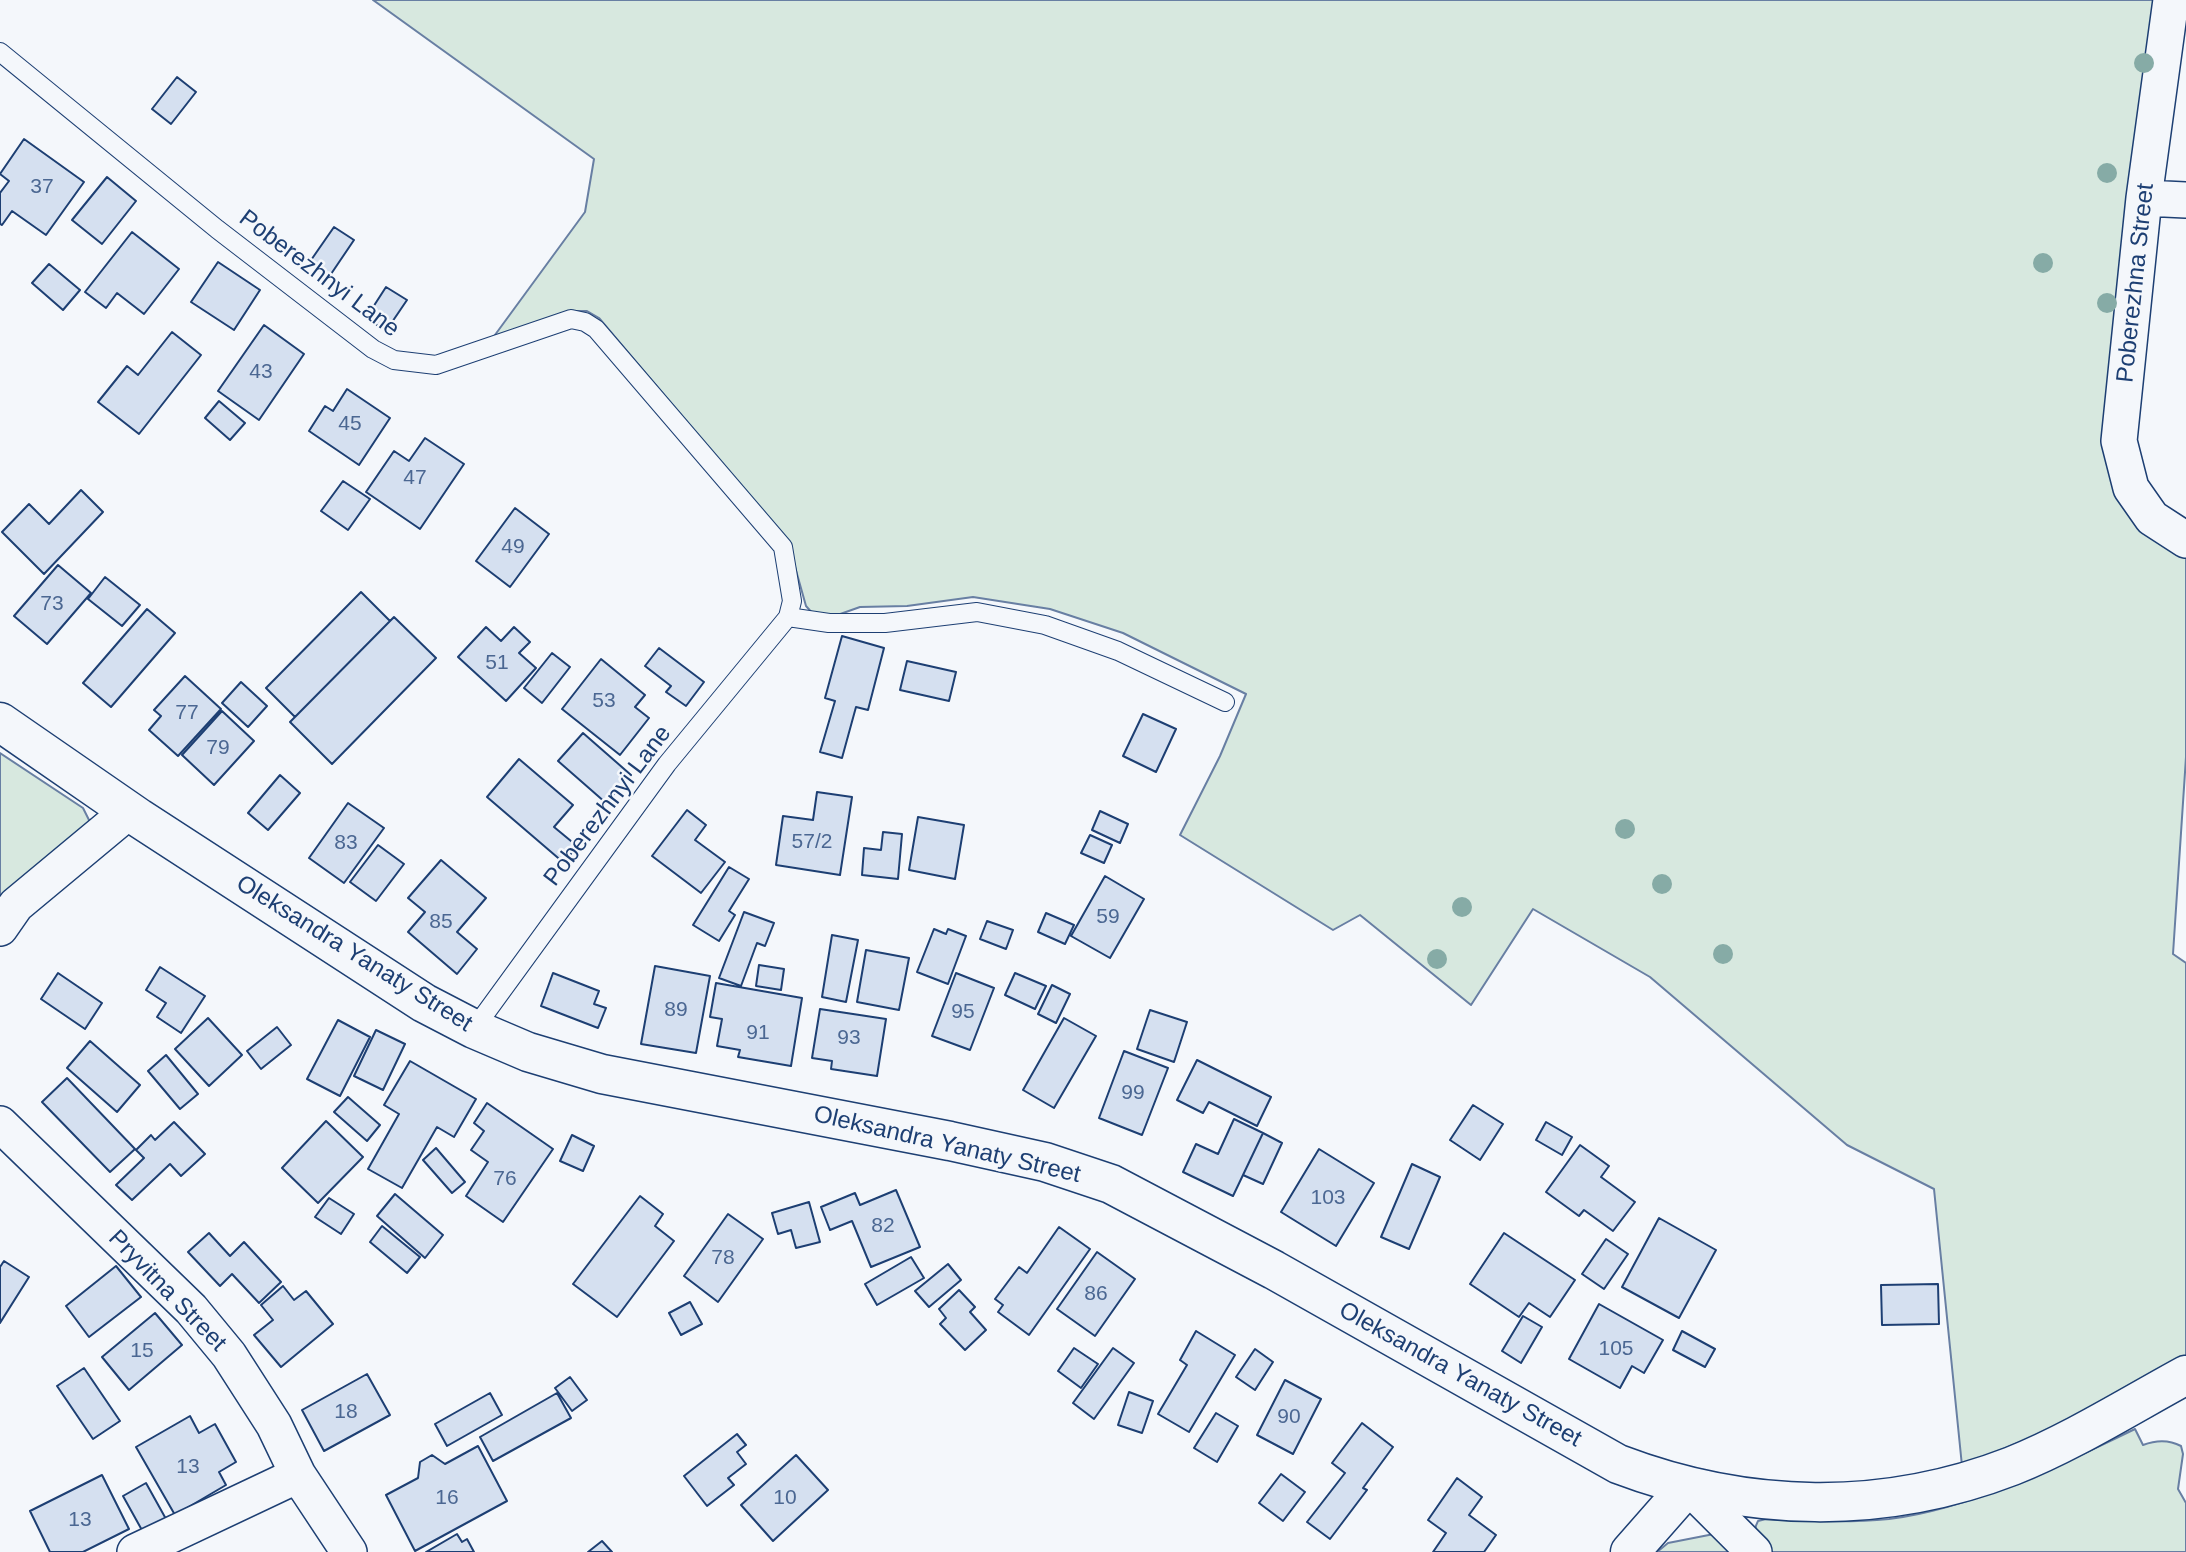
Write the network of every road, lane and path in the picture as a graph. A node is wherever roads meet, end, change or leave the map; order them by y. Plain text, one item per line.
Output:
1 (2171, 0) edge
2 (0, 52) edge
3 (2144, 198) junction
4 (2186, 200) edge
5 (2186, 540) edge
6 (788, 617) junction
7 (1225, 702) dead end
8 (0, 722) edge
9 (129, 811) junction
10 (0, 929) edge
11 (474, 1029) junction
12 (0, 1124) edge
13 (2186, 1375) edge
14 (298, 1475) junction
15 (1688, 1486) junction
16 (135, 1552) edge
17 (349, 1552) edge
18 (1630, 1552) edge
19 (1754, 1552) edge

1 - 3 street, Poberezhna Street
2 - 6 lane, Poberezhnyi Lane
3 - 4 street
3 - 5 street, Poberezhna Street
6 - 7 lane
6 - 11 lane, Poberezhnyi Lane
8 - 9 street, Oleksandra Yanaty Street
9 - 10 street
9 - 11 street, Oleksandra Yanaty Street
11 - 15 street, Oleksandra Yanaty Street
12 - 14 street, Pryvitna Street
13 - 15 street, Oleksandra Yanaty Street
14 - 16 street
14 - 17 street, Pryvitna Street
15 - 18 street
15 - 19 street

